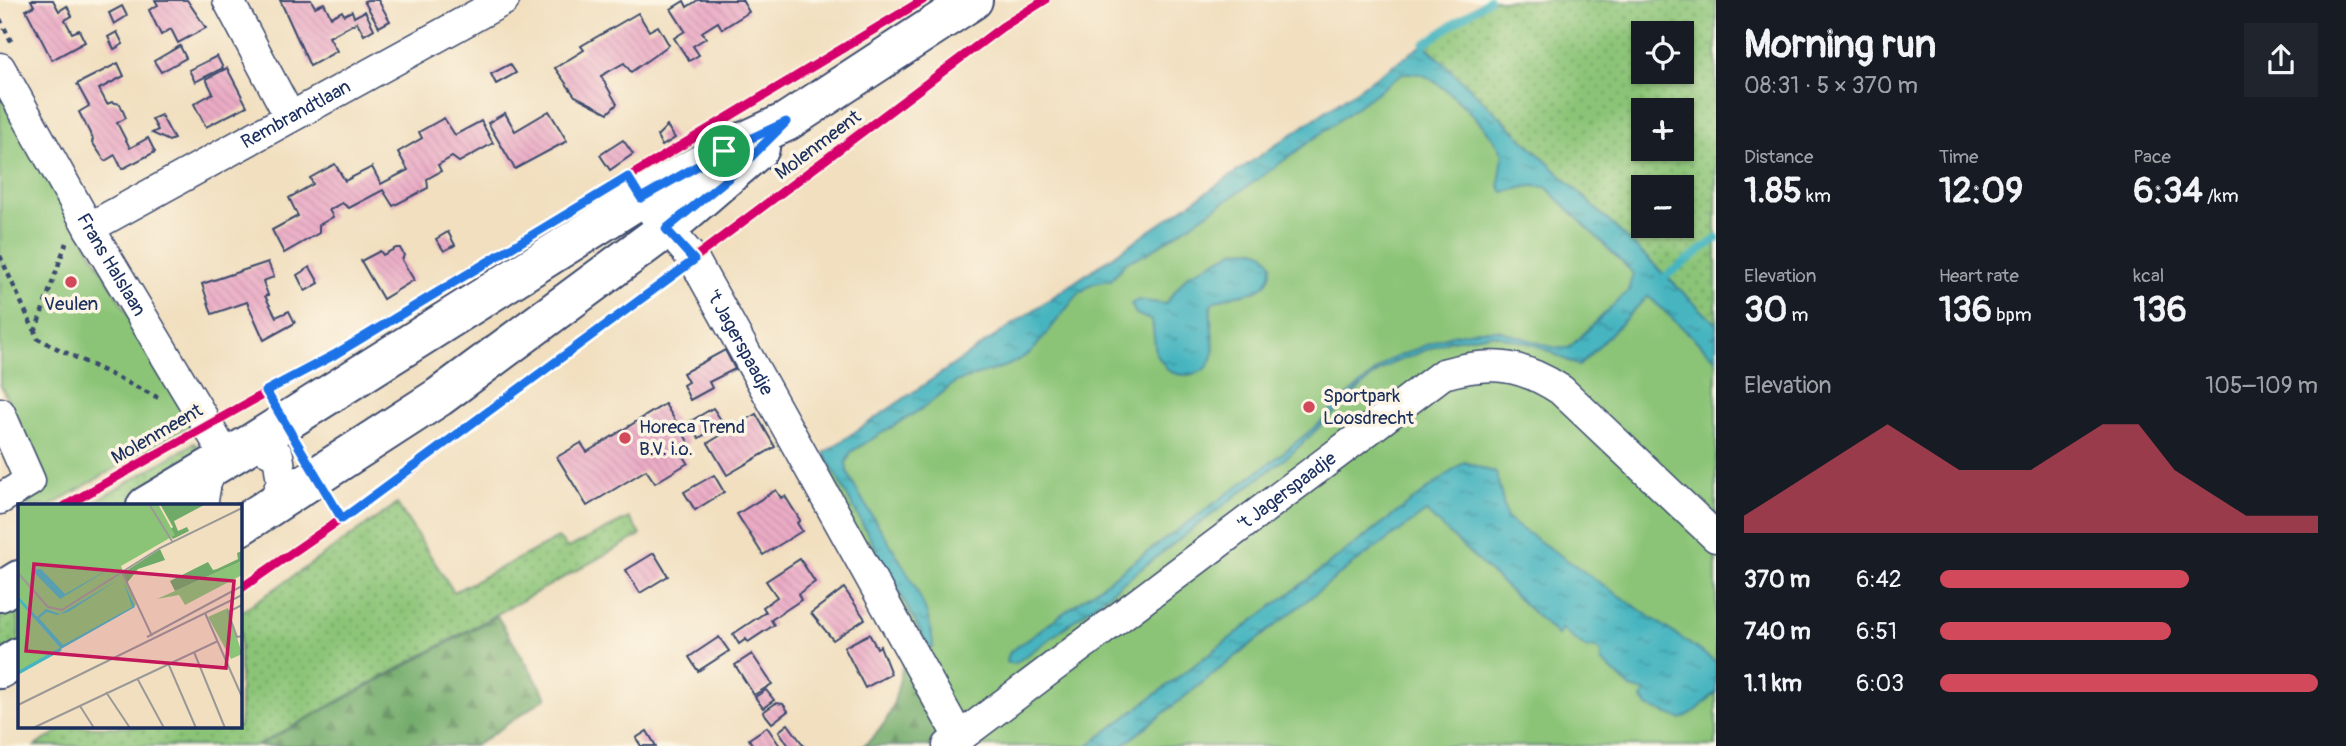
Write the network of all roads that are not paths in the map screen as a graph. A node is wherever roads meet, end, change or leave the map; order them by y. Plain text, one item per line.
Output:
1 (228, 0) edge
2 (973, 0) edge
3 (500, 1) edge
4 (0, 68) edge
5 (290, 117) junction
6 (786, 122) junction
7 (641, 198) junction
8 (88, 225) junction
9 (666, 229) junction
10 (0, 413) edge
11 (231, 455) junction
12 (0, 499) edge
13 (149, 504) edge
14 (202, 504) edge
15 (273, 505) junction
16 (242, 525) edge
17 (1716, 537) edge
18 (18, 581) edge
19 (0, 592) edge
20 (18, 658) edge
21 (0, 668) edge
22 (953, 742) edge

1 - 5 street
2 - 6 main road, Molenmeent
3 - 5 street, Rembrandtlaan
4 - 8 street, Frans Halslaan
5 - 8 street, Rembrandtlaan
6 - 7 main road, Molenmeent
6 - 9 main road, Molenmeent
7 - 9 street, 't Jagerspaadje
7 - 11 main road, Molenmeent
8 - 11 street, Frans Halslaan
9 - 15 main road, Molenmeent
9 - 22 street, 't Jagerspaadje
10 - 12 street
11 - 13 main road, Molenmeent
11 - 14 street
11 - 15 street
15 - 16 main road, Molenmeent
17 - 22 street, 't Jagerspaadje
18 - 19 main road
20 - 21 main road

